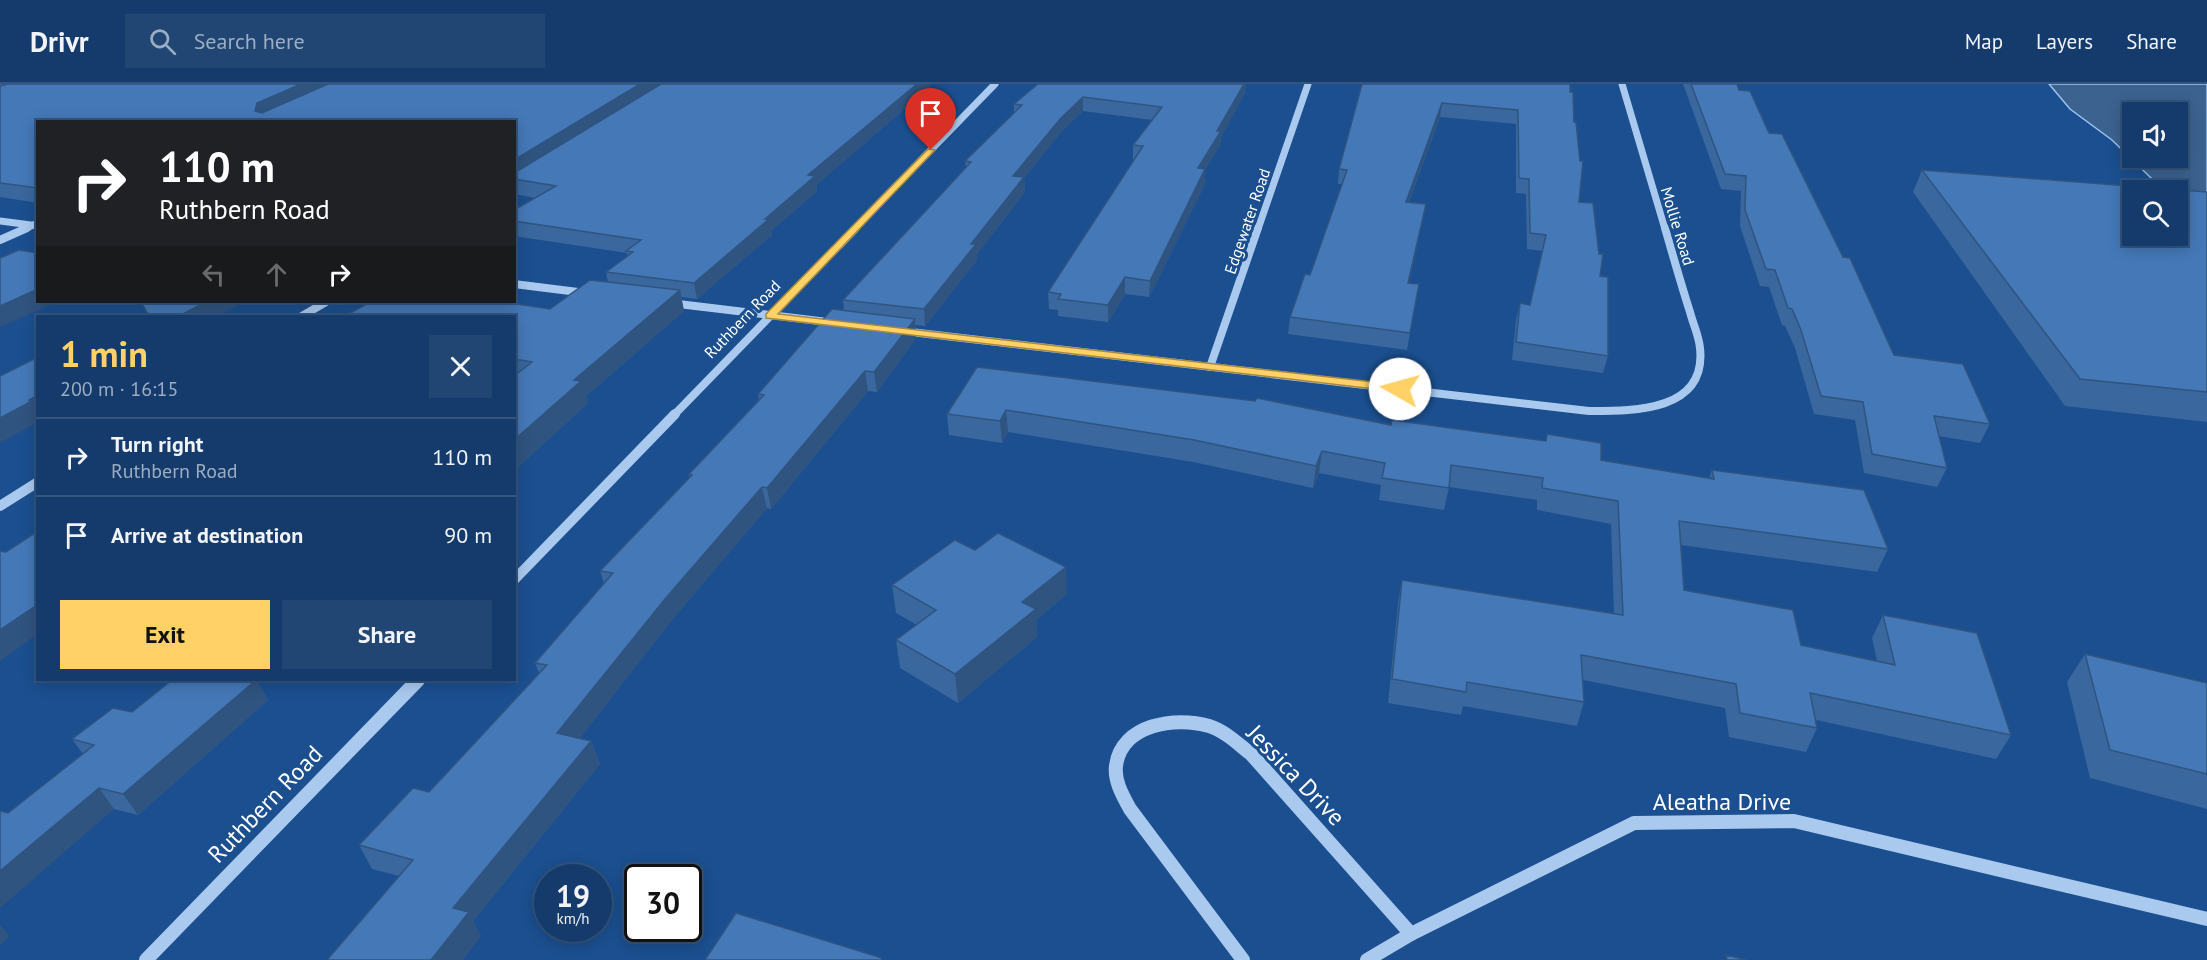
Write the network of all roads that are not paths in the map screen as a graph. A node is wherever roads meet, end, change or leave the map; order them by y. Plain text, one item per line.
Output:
1 (995, 84) edge
2 (1308, 84) edge
3 (1622, 84) edge
4 (0, 221) edge
5 (36, 224) edge
6 (0, 240) edge
7 (516, 284) edge
8 (596, 294) edge
9 (654, 302) edge
10 (324, 303) edge
11 (304, 315) edge
12 (770, 316) junction
13 (842, 324) edge
14 (889, 330) edge
15 (1210, 367) junction
16 (36, 484) edge
17 (0, 506) edge
18 (516, 578) edge
19 (417, 681) edge
20 (2207, 919) edge
21 (1411, 934) junction
22 (146, 960) edge
23 (1243, 960) edge
24 (1367, 960) edge

1 - 12 street, Ruthbern Road
2 - 15 street, Edgewater Road
3 - 15 street, Mollie Road
4 - 5 street
5 - 6 street
7 - 8 street
9 - 12 street
10 - 11 street
12 - 13 street
12 - 18 street, Ruthbern Road
14 - 15 street
16 - 17 street
19 - 22 street, Ruthbern Road
20 - 21 street, Aleatha Drive
21 - 23 street, Jessica Drive
21 - 24 street, Aleatha Drive

